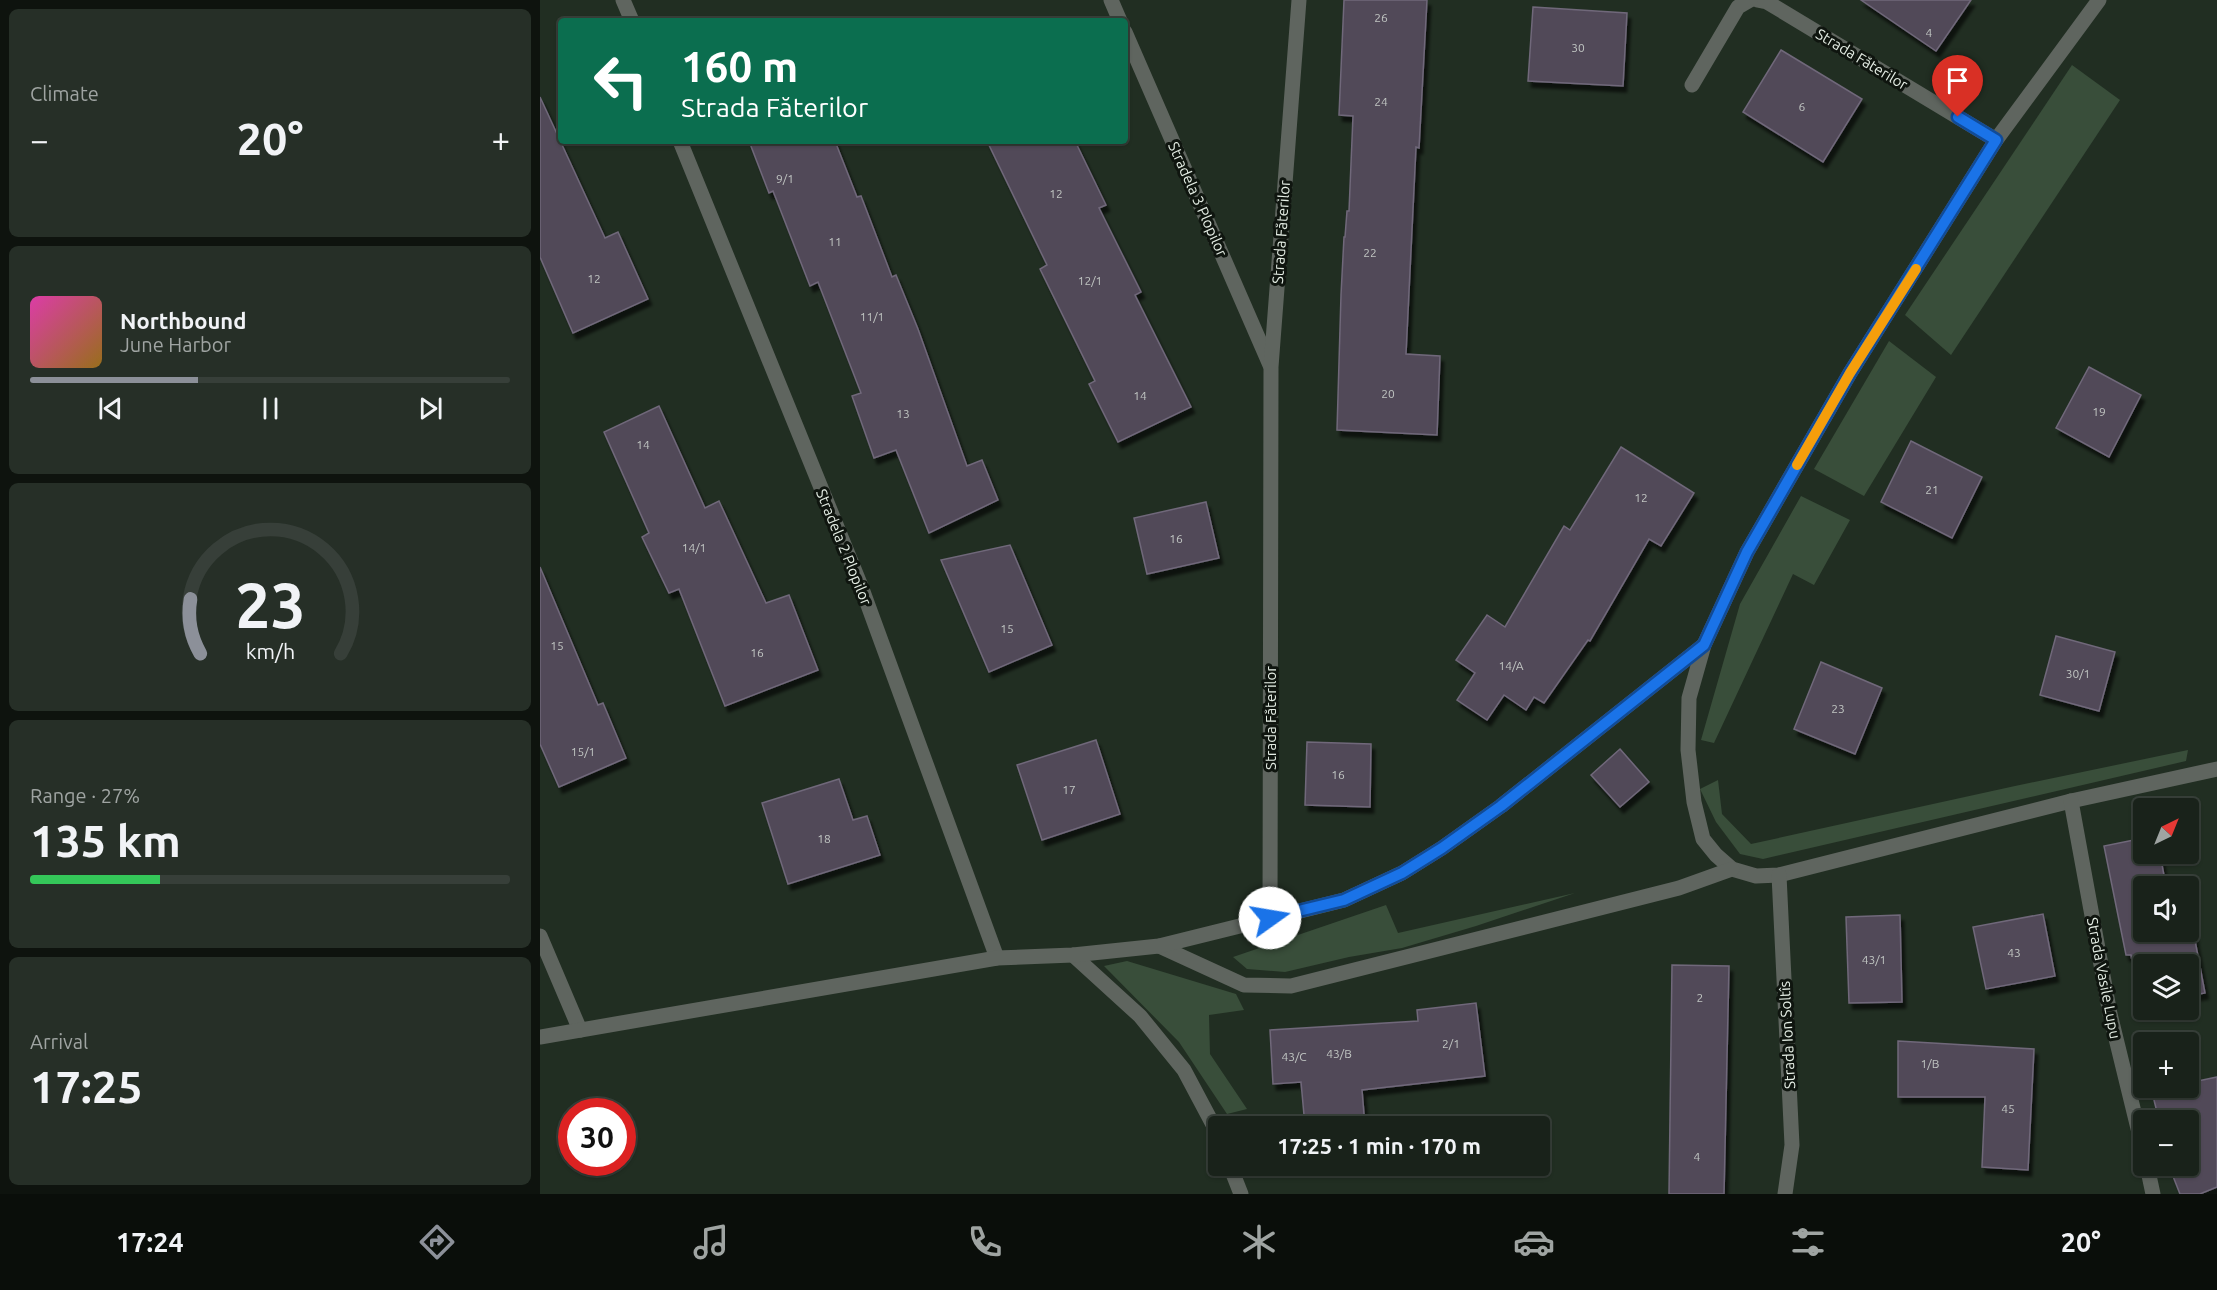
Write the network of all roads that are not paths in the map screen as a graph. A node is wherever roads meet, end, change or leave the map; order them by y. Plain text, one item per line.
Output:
1 (623, 0) edge
2 (1111, 0) edge
3 (1299, 0) edge
4 (1750, 0) edge
5 (1757, 0) edge
6 (2099, 0) edge
7 (631, 18) edge
8 (1119, 18) edge
9 (1128, 39) edge
10 (1692, 85) dead end
11 (1996, 140) junction
12 (681, 144) edge
13 (1271, 367) junction
14 (1704, 645) junction
15 (2217, 769) edge
16 (2071, 801) junction
17 (1732, 869) junction
18 (1779, 875) junction
19 (1270, 918) junction
20 (540, 936) edge
21 (1159, 946) junction
22 (1073, 955) junction
23 (997, 958) junction
24 (580, 1030) junction
25 (540, 1037) edge
26 (2133, 1110) edge
27 (1208, 1116) edge
28 (1234, 1176) edge
29 (2149, 1176) edge
30 (1241, 1194) edge
31 (1785, 1194) edge
32 (2154, 1194) edge

1 - 7 street
2 - 8 street
3 - 13 street, Strada Făterilor
4 - 10 street
5 - 11 street, Strada Făterilor
6 - 11 street
9 - 13 street, Stradela 3 Plopilor
11 - 14 street
12 - 23 street, Stradela 2 Plopilor
13 - 19 street, Strada Făterilor
14 - 17 street
14 - 19 street
15 - 16 street
16 - 18 street
16 - 26 street, Strada Vasile Lupu
17 - 18 street
17 - 21 street
18 - 31 street, Strada Ion Soltîs
19 - 21 street
20 - 24 street
21 - 22 street
22 - 23 street
22 - 27 street
23 - 24 street
24 - 25 street
28 - 30 street
29 - 32 street

